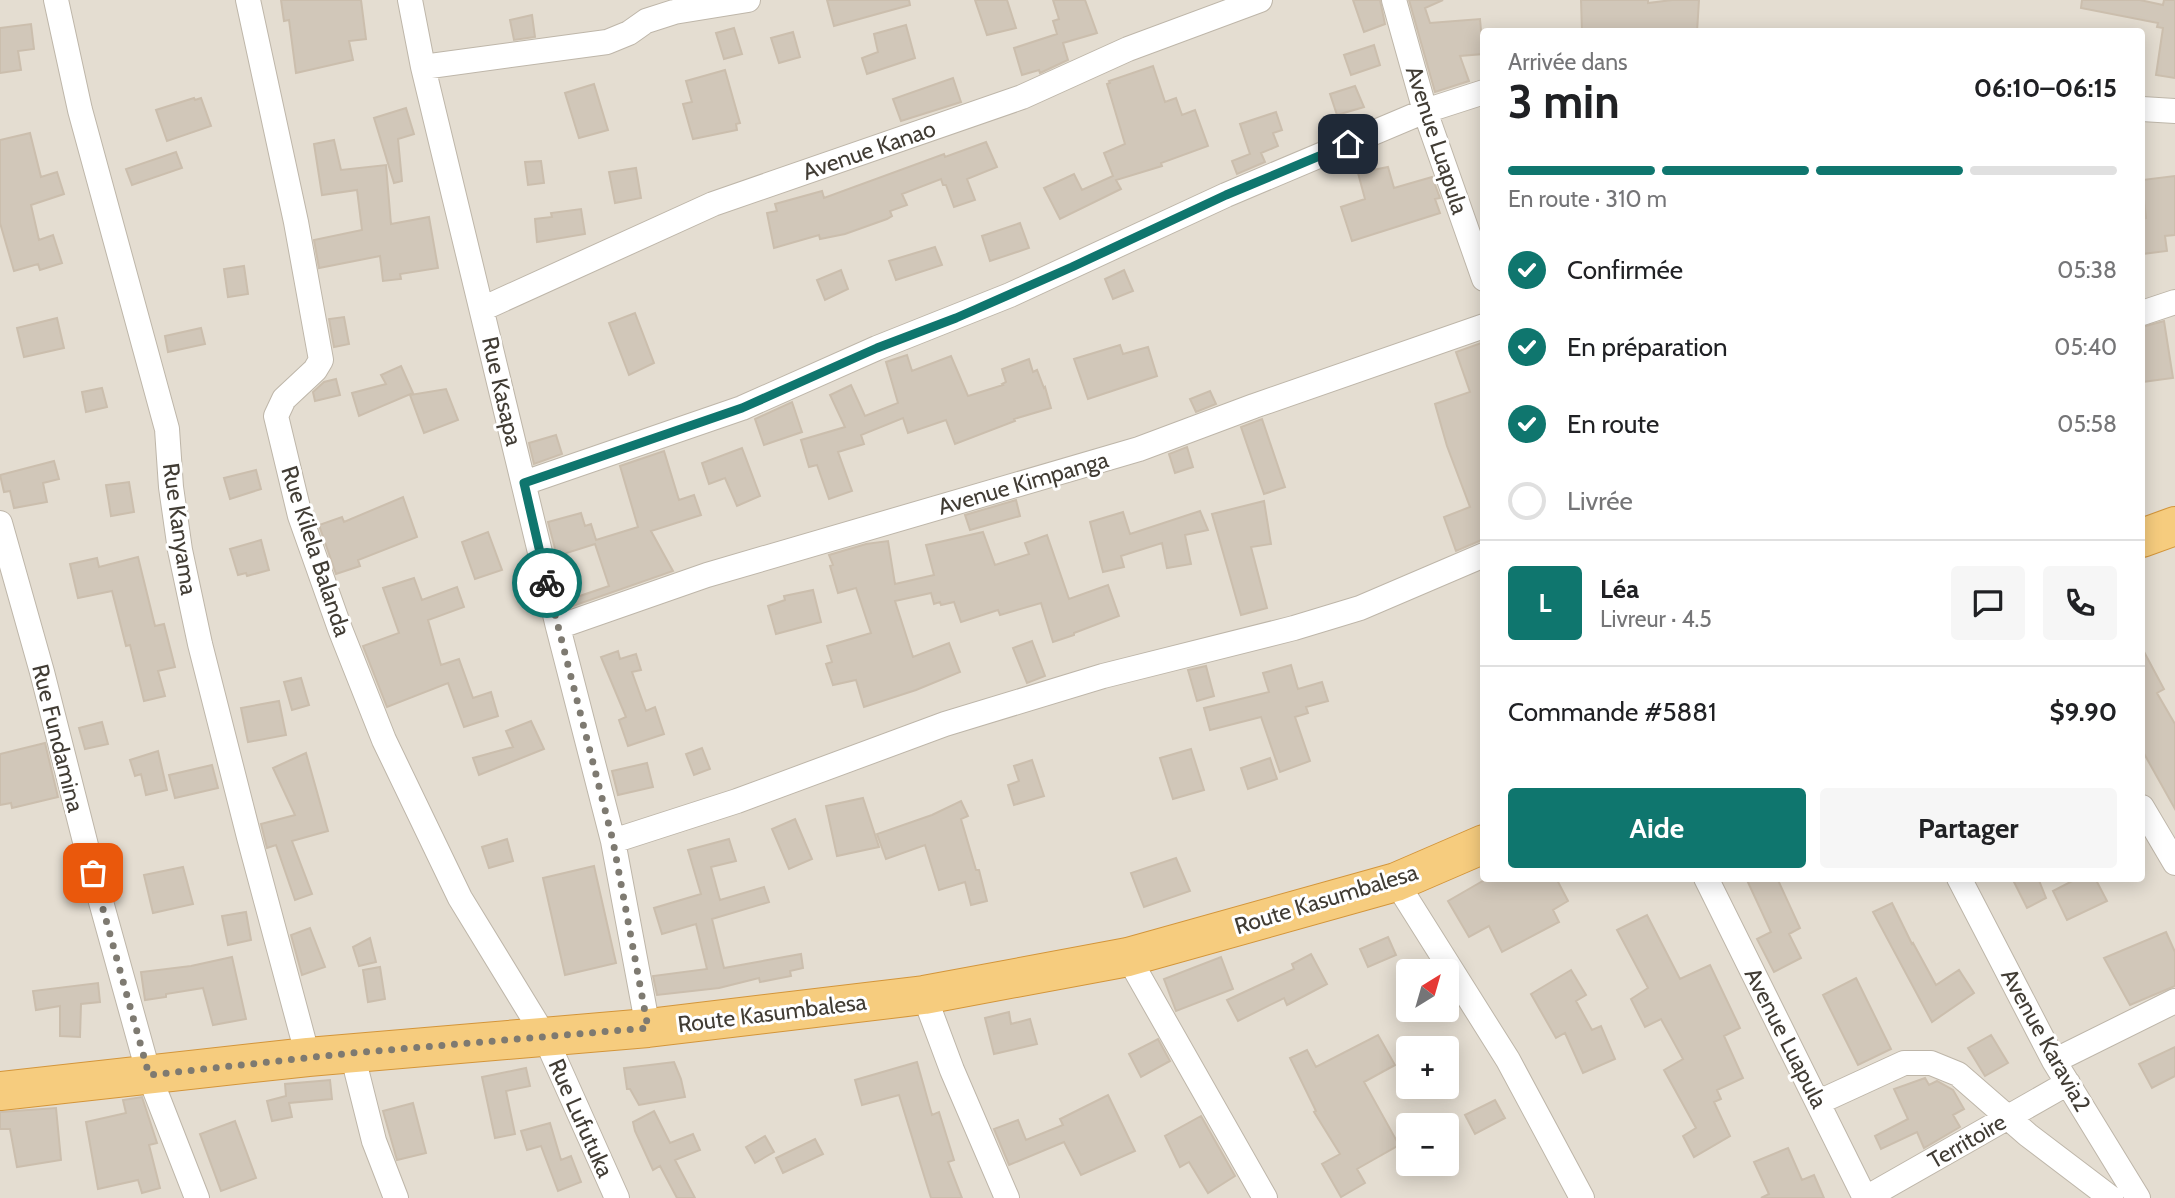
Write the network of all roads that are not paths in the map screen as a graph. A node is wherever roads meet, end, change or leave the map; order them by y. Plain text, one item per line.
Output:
1 (56, 0) edge
2 (248, 0) edge
3 (410, 0) edge
4 (748, 0) edge
5 (1260, 0) edge
6 (1394, 0) edge
7 (422, 67) junction
8 (1480, 93) edge
9 (2145, 109) edge
10 (1425, 111) junction
11 (2175, 111) edge
12 (1480, 268) edge
13 (2175, 302) edge
14 (482, 309) junction
15 (2145, 312) edge
16 (1480, 327) edge
17 (524, 483) junction
18 (0, 523) edge
19 (2175, 526) edge
20 (2145, 536) edge
21 (1480, 557) edge
22 (558, 628) junction
23 (2145, 812) edge
24 (613, 841) junction
25 (1480, 846) edge
26 (2175, 863) edge
27 (1396, 882) junction
28 (1708, 882) edge
29 (1961, 882) edge
30 (1128, 957) junction
31 (924, 995) junction
32 (2175, 1001) edge
33 (648, 1028) junction
34 (545, 1037) junction
35 (352, 1053) junction
36 (309, 1057) junction
37 (2054, 1061) junction
38 (149, 1075) junction
39 (2068, 1083) junction
40 (0, 1091) edge
41 (1819, 1102) junction
42 (2009, 1117) junction
43 (197, 1198) edge
44 (396, 1198) edge
45 (617, 1198) edge
46 (1007, 1198) edge
47 (1265, 1198) edge
48 (1582, 1198) edge
49 (1866, 1198) edge
50 (2111, 1198) edge
51 (2138, 1198) edge

1 - 36 street, Rue Kanyama
2 - 34 street, Rue Kilela Balanda
3 - 7 street, Rue Kasapa
4 - 7 street
5 - 14 street, Avenue Kanao
6 - 10 street, Avenue Luapula
7 - 14 street, Rue Kasapa
8 - 10 street
9 - 11 street
10 - 12 street, Avenue Luapula
10 - 17 street
13 - 15 street
14 - 17 street, Rue Kasapa
16 - 22 street, Avenue Kimpanga
17 - 22 street, Rue Kasapa
18 - 38 street, Rue Fundamina
19 - 20 highway
21 - 24 street
22 - 24 street, Rue Kasapa
23 - 26 street
24 - 33 street, Rue Kasapa
25 - 27 highway, Route Kasumbalesa
27 - 30 highway, Route Kasumbalesa
27 - 48 street
28 - 41 street, Avenue Luapula
29 - 37 street, Avenue Karavia2
30 - 31 highway, Route Kasumbalesa
30 - 47 street
31 - 33 highway, Route Kasumbalesa
31 - 46 street
32 - 37 street
33 - 34 highway, Route Kasumbalesa
34 - 35 highway, Route Kasumbalesa
34 - 45 street, Rue Lufutuka
35 - 36 highway, Route Kasumbalesa
35 - 44 street
36 - 38 highway, Route Kasumbalesa
37 - 39 street, Avenue Karavia2
38 - 40 highway, Route Kasumbalesa
38 - 43 street, Rue Fundamina
39 - 42 street, Territoire
39 - 51 street, Avenue Karavia2
41 - 42 street
41 - 49 street, Avenue Luapula
42 - 49 street, Territoire
42 - 50 street

